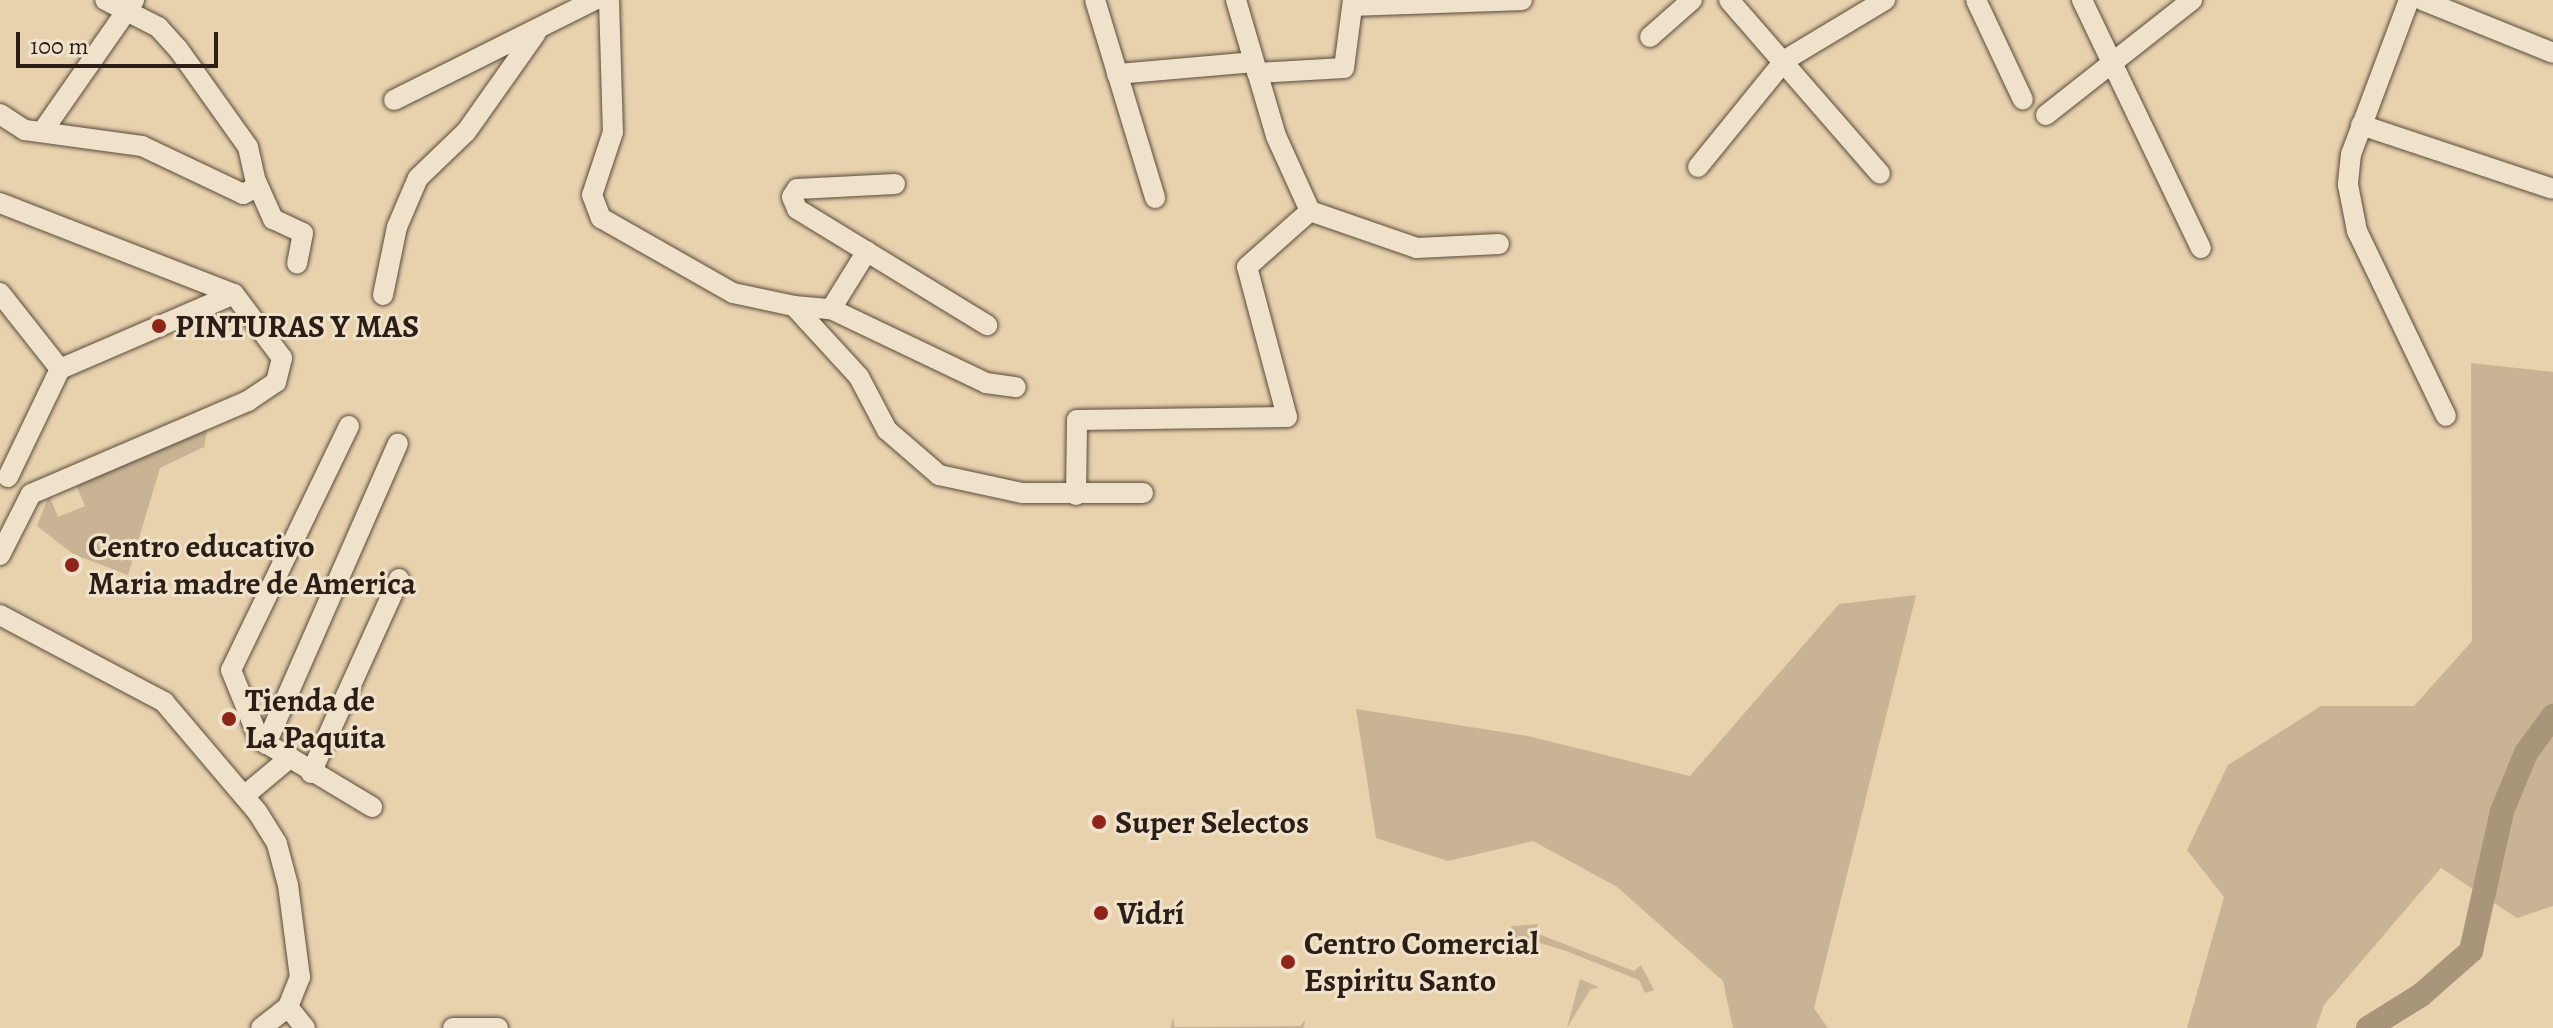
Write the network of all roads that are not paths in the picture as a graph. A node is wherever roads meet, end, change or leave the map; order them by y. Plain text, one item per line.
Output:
1 (105, 0) edge
2 (595, 0) edge
3 (609, 0) edge
4 (1095, 0) edge
5 (1236, 0) edge
6 (1522, 0) edge
7 (1692, 0) edge
8 (1729, 0) edge
9 (1885, 0) edge
10 (1976, 0) edge
11 (2082, 0) edge
12 (2192, 0) edge
13 (2409, 0) edge
14 (2422, 0) edge
15 (1353, 3) edge
16 (130, 6) edge
17 (536, 33) junction
18 (1650, 37) dead end
19 (2553, 53) edge
20 (1785, 60) junction
21 (2113, 63) junction
22 (1255, 68) junction
23 (1117, 74) junction
24 (394, 100) dead end
25 (2023, 100) dead end
26 (0, 114) edge
27 (2046, 115) dead end
28 (2361, 125) junction
29 (42, 132) junction
30 (1698, 167) dead end
31 (1880, 174) dead end
32 (256, 181) junction
33 (895, 184) dead end
34 (2553, 189) edge
35 (1155, 198) dead end
36 (0, 203) edge
37 (1310, 211) junction
38 (1499, 244) dead end
39 (2201, 248) dead end
40 (867, 251) junction
41 (297, 263) dead end
42 (0, 293) edge
43 (234, 294) junction
44 (383, 295) dead end
45 (794, 306) junction
46 (831, 309) junction
47 (987, 325) dead end
48 (60, 369) junction
49 (1016, 387) dead end
50 (2446, 416) dead end
51 (349, 426) dead end
52 (398, 444) dead end
53 (4, 472) edge
54 (1143, 493) dead end
55 (31, 494) junction
56 (1076, 495) junction
57 (0, 555) edge
58 (399, 579) dead end
59 (0, 615) edge
60 (266, 744) junction
61 (287, 760) junction
62 (311, 773) junction
63 (244, 796) junction
64 (372, 807) dead end
65 (293, 1019) edge
66 (492, 1027) edge
67 (261, 1028) edge
68 (453, 1028) edge

1 - 16 street
2 - 17 street
3 - 45 street
4 - 23 street
5 - 22 street
6 - 15 street
7 - 18 street
8 - 20 street
9 - 20 street
10 - 25 street
11 - 21 street
12 - 21 street
13 - 28 street
14 - 19 street
15 - 22 street
16 - 29 street
16 - 32 street
17 - 24 street
17 - 44 street
20 - 30 street
20 - 31 street
21 - 27 street
21 - 39 street
22 - 23 street
22 - 37 street
23 - 35 street
26 - 29 street
28 - 34 street
28 - 50 street
29 - 32 street
32 - 41 street
33 - 40 street
36 - 43 street
37 - 38 street
37 - 56 street
40 - 46 street
40 - 47 street
42 - 48 street
43 - 48 street
43 - 55 street
45 - 46 street
45 - 56 street
46 - 49 street
48 - 53 street
51 - 60 street
52 - 60 street
53 - 55 street
54 - 56 street
55 - 57 street
58 - 62 street
59 - 63 street
60 - 61 street
61 - 62 street
61 - 63 street
62 - 64 street
63 - 65 street
65 - 67 street
66 - 68 street

